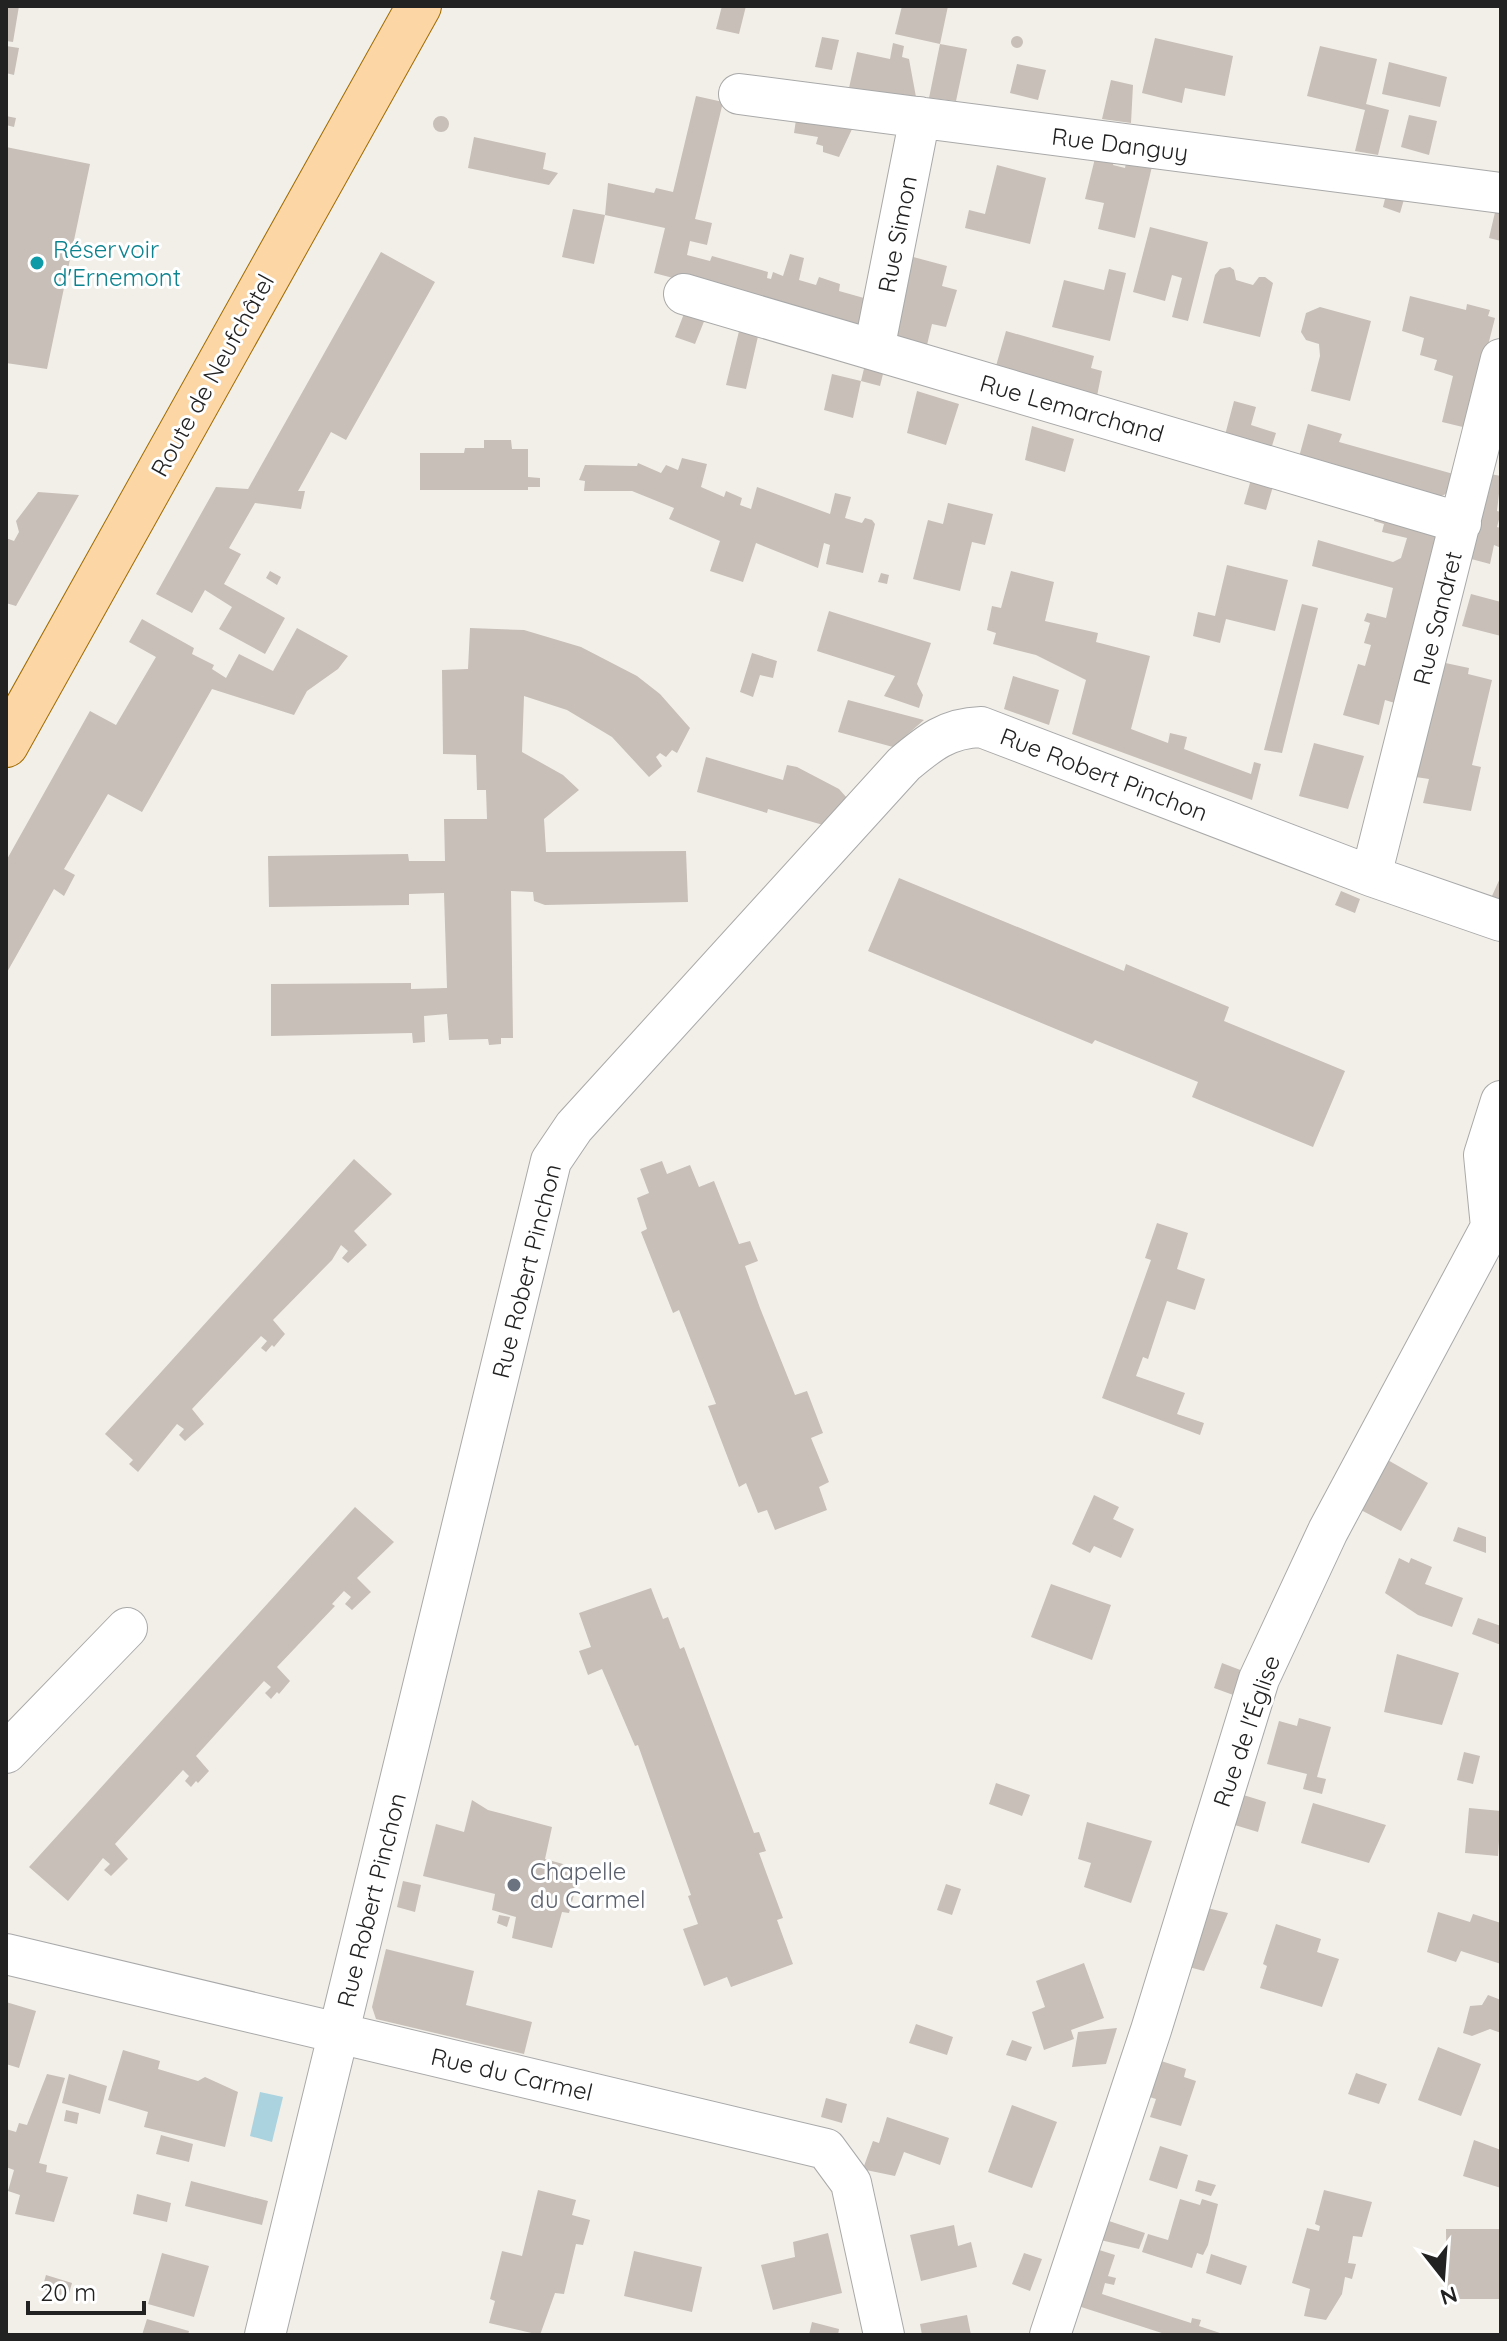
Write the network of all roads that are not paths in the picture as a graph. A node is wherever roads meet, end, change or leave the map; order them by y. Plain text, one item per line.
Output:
1 (419, 6) edge
2 (739, 94) dead end
3 (920, 117) junction
4 (1501, 193) edge
5 (684, 294) dead end
6 (874, 350) junction
7 (1501, 359) edge
8 (1461, 523) junction
9 (6, 745) edge
10 (1371, 876) junction
11 (1501, 921) edge
12 (1501, 1101) edge
13 (1496, 1242) edge
14 (127, 1628) dead end
15 (6, 1753) edge
16 (6, 1954) edge
17 (338, 2033) junction
18 (265, 2335) edge
19 (884, 2335) edge
20 (1050, 2335) edge

1 - 9 main road, Route de Neufchâtel
2 - 3 street, Rue Danguy
3 - 4 street, Rue Danguy
3 - 6 street, Rue Simon
5 - 6 street, Rue Lemarchand
6 - 8 street, Rue Lemarchand
7 - 8 street, Rue Sandret
8 - 10 street, Rue Sandret
10 - 11 street, Rue Robert Pinchon
10 - 17 street, Rue Robert Pinchon
12 - 13 street, Rue de l'Église
13 - 20 street, Rue de l'Église
14 - 15 street
16 - 17 street, Rue du Carmel
17 - 18 street, Rue Robert Pinchon
17 - 19 street, Rue du Carmel

